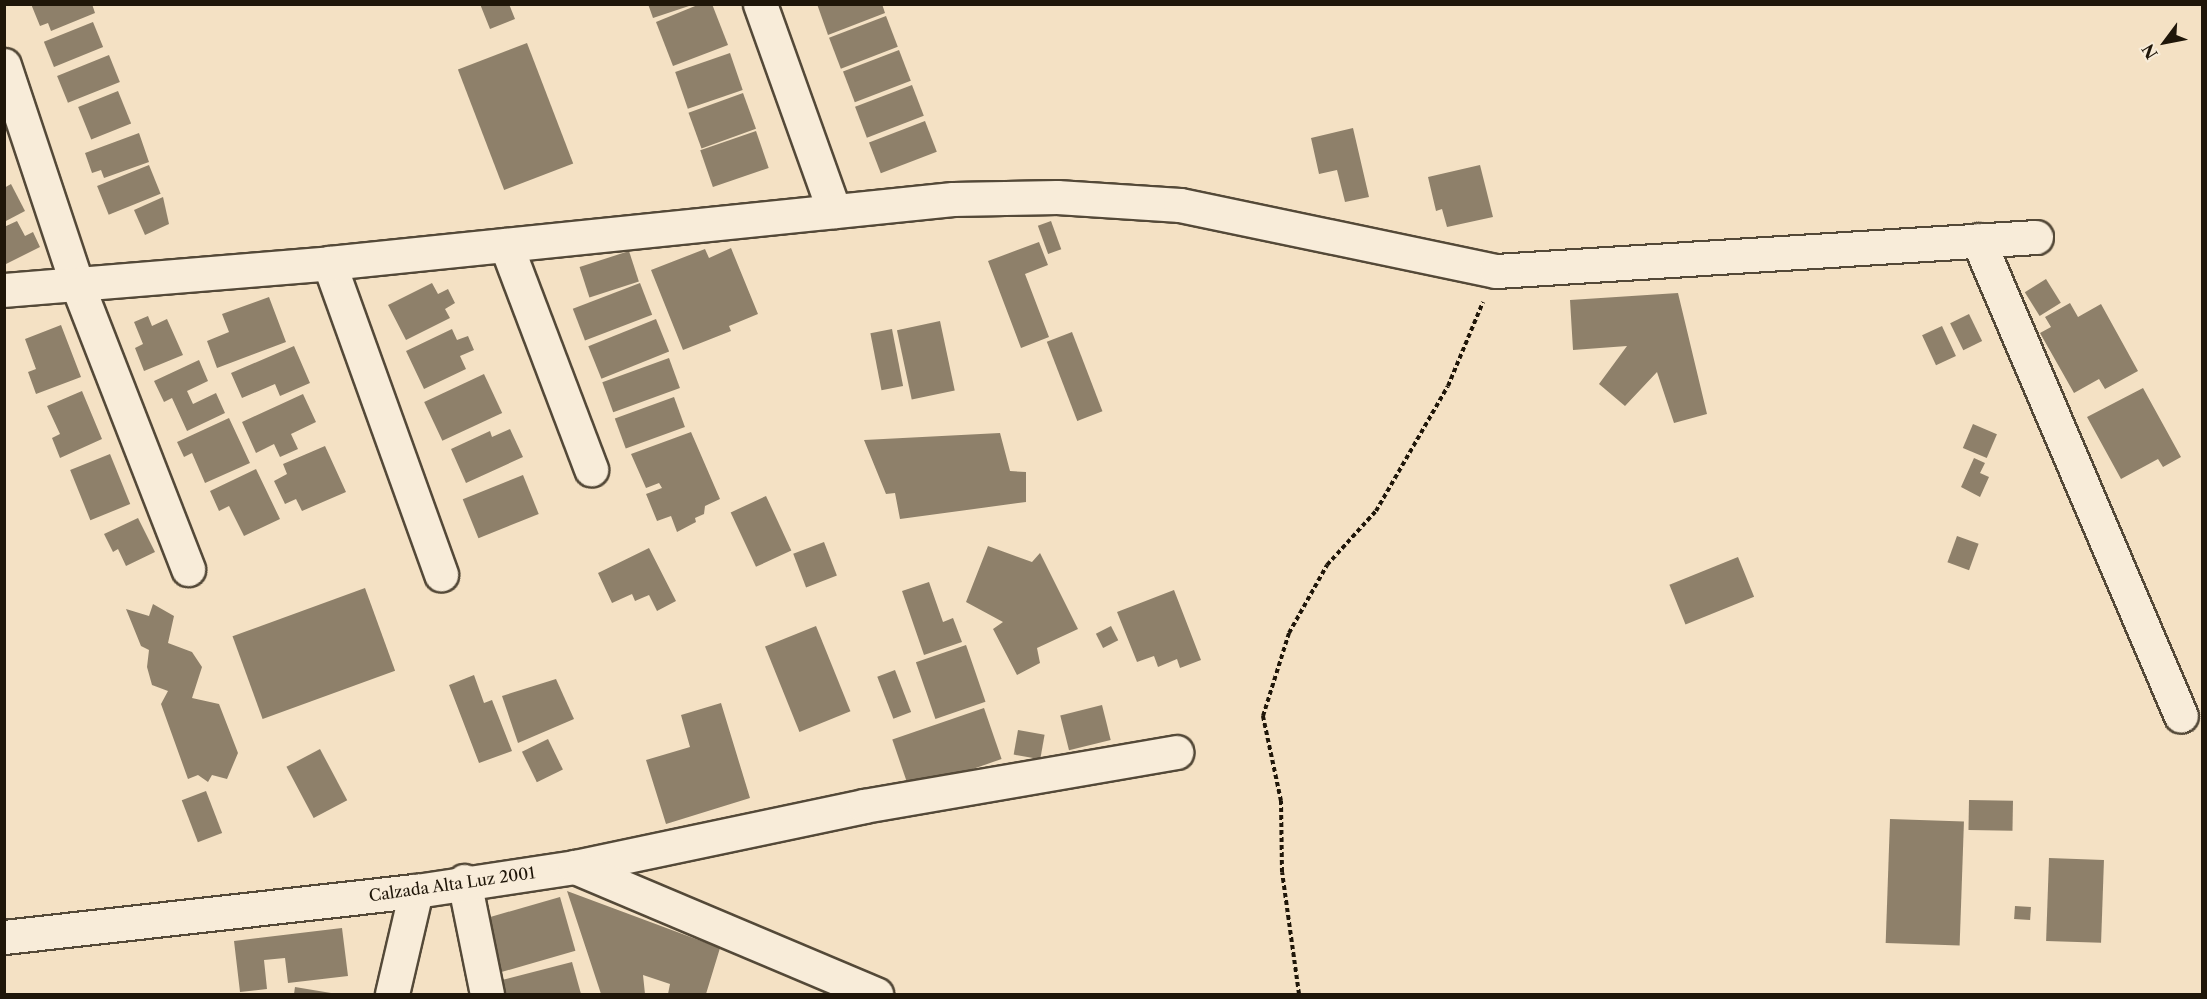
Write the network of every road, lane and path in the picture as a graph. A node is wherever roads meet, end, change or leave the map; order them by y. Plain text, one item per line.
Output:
1 (760, 4) edge
2 (4, 65) edge
3 (834, 211) junction
4 (2036, 237) dead end
5 (1978, 240) junction
6 (506, 245) junction
7 (329, 263) junction
8 (1496, 271) junction
9 (77, 284) junction
10 (4, 290) edge
11 (591, 469) dead end
12 (188, 569) dead end
13 (441, 574) dead end
14 (2181, 716) dead end
15 (1176, 752) dead end
16 (575, 867) junction
17 (464, 881) junction
18 (416, 891) junction
19 (4, 937) edge
20 (392, 994) edge
21 (487, 994) edge
22 (876, 994) edge
23 (1299, 994) edge

1 - 3 street
2 - 9 street
3 - 6 street
3 - 8 street
4 - 5 street
5 - 8 street
5 - 14 street
6 - 7 street
6 - 11 street
7 - 9 street
7 - 13 street
8 - 23 path
9 - 10 street
9 - 12 street
15 - 16 street, Calzada Alta Luz 2001
16 - 17 street, Calzada Alta Luz 2001
16 - 22 street
17 - 18 street, Calzada Alta Luz 2001
17 - 21 street
18 - 19 street, Calzada Alta Luz 2001
18 - 20 street

